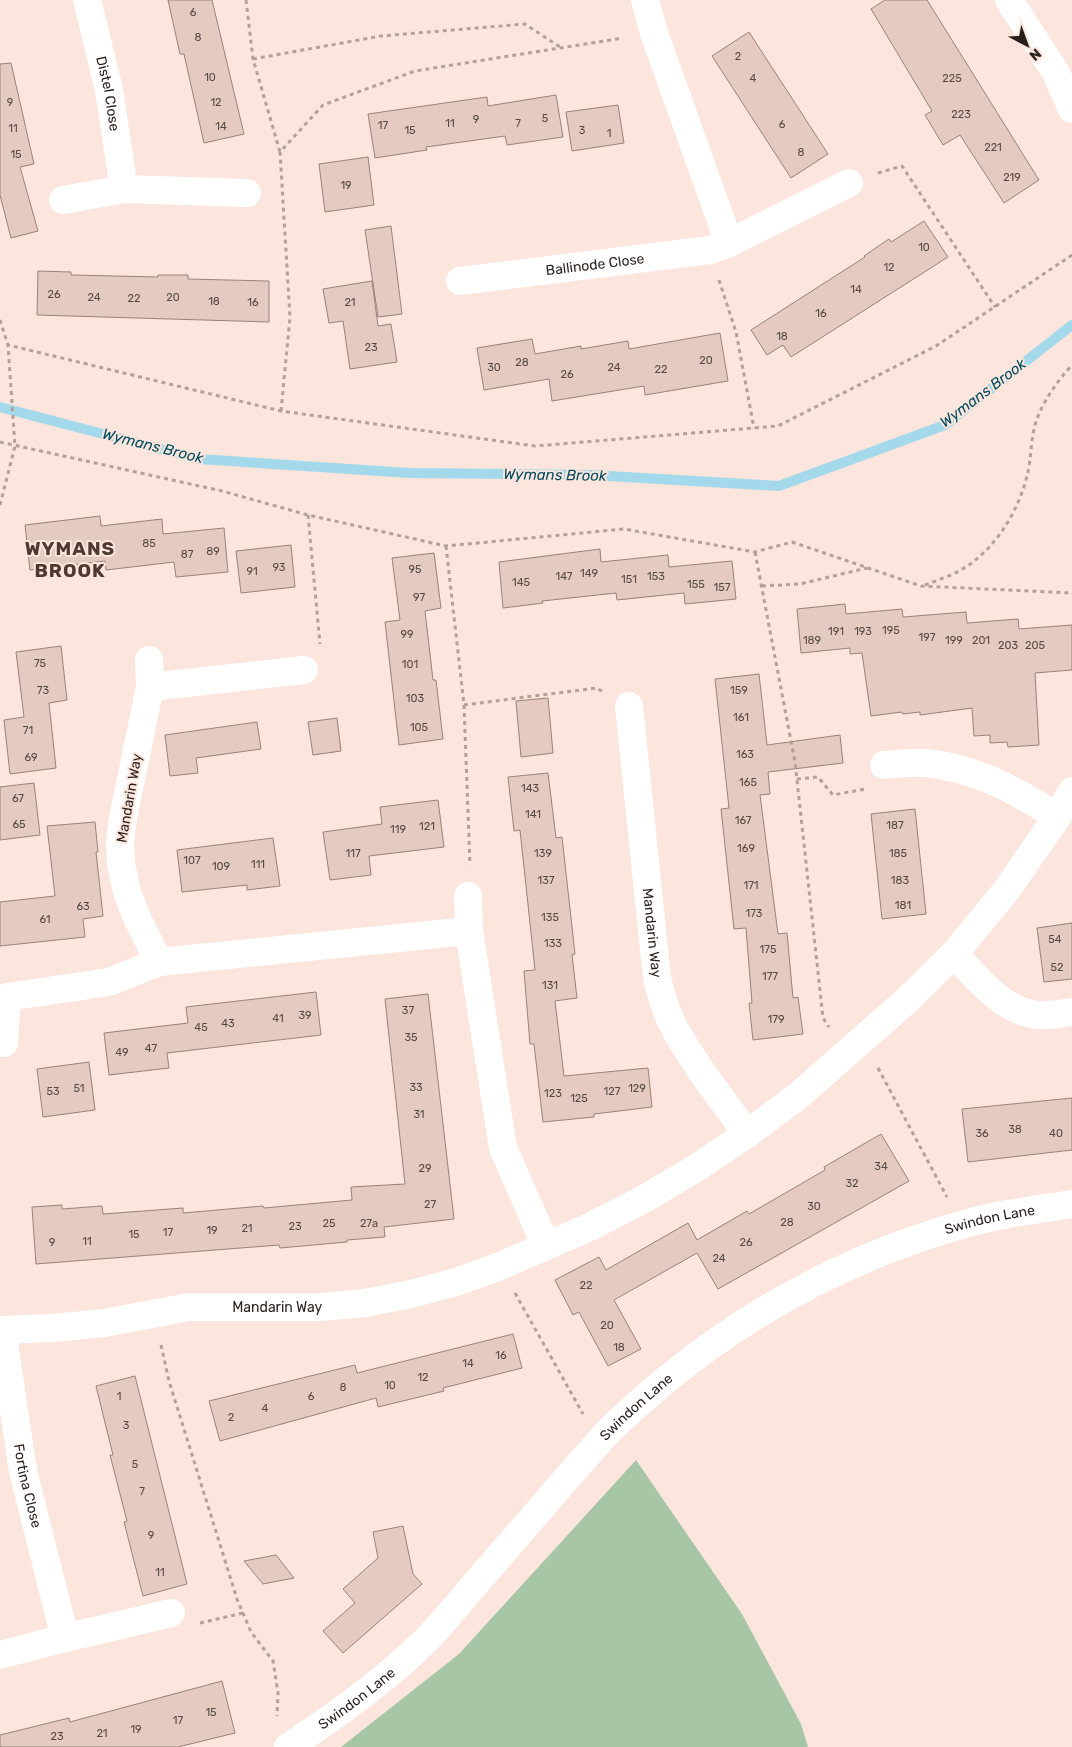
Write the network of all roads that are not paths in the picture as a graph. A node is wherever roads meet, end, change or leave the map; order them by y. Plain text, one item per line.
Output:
1 (87, 0) edge
2 (646, 0) edge
3 (1009, 0) edge
4 (1072, 109) edge
5 (849, 183) road end
6 (124, 189) junction
7 (247, 193) dead end
8 (63, 200) dead end
9 (720, 247) junction
10 (460, 281) dead end
11 (149, 660) dead end
12 (304, 670) road end
13 (150, 687) junction
14 (629, 706) road end
15 (884, 765) road end
16 (1072, 791) edge
17 (1057, 816) junction
18 (468, 896) road end
19 (469, 931) junction
20 (954, 954) junction
21 (159, 962) junction
22 (1072, 1012) edge
23 (4, 1043) dead end
24 (747, 1134) junction
25 (1072, 1204) edge
26 (546, 1246) junction
27 (1, 1330) edge
28 (171, 1613) road end
29 (65, 1638) junction
30 (0, 1655) edge
31 (288, 1747) edge

1 - 6 street, Distel Close
2 - 9 street
3 - 4 street
5 - 9 street, Ballinode Close
6 - 7 street
6 - 8 street
9 - 10 street, Ballinode Close
11 - 13 street, Mandarin Way
12 - 13 street
13 - 21 street, Mandarin Way
14 - 24 street, Mandarin Way
15 - 17 street
16 - 17 street, Mandarin Way
17 - 20 street, Mandarin Way
18 - 19 street
19 - 21 street
19 - 26 street
20 - 22 street
20 - 24 street, Mandarin Way
21 - 23 street
24 - 26 street, Mandarin Way
25 - 31 street, Swindon Lane
26 - 27 street, Mandarin Way
27 - 29 street, Fortina Close
28 - 29 street
29 - 30 street

